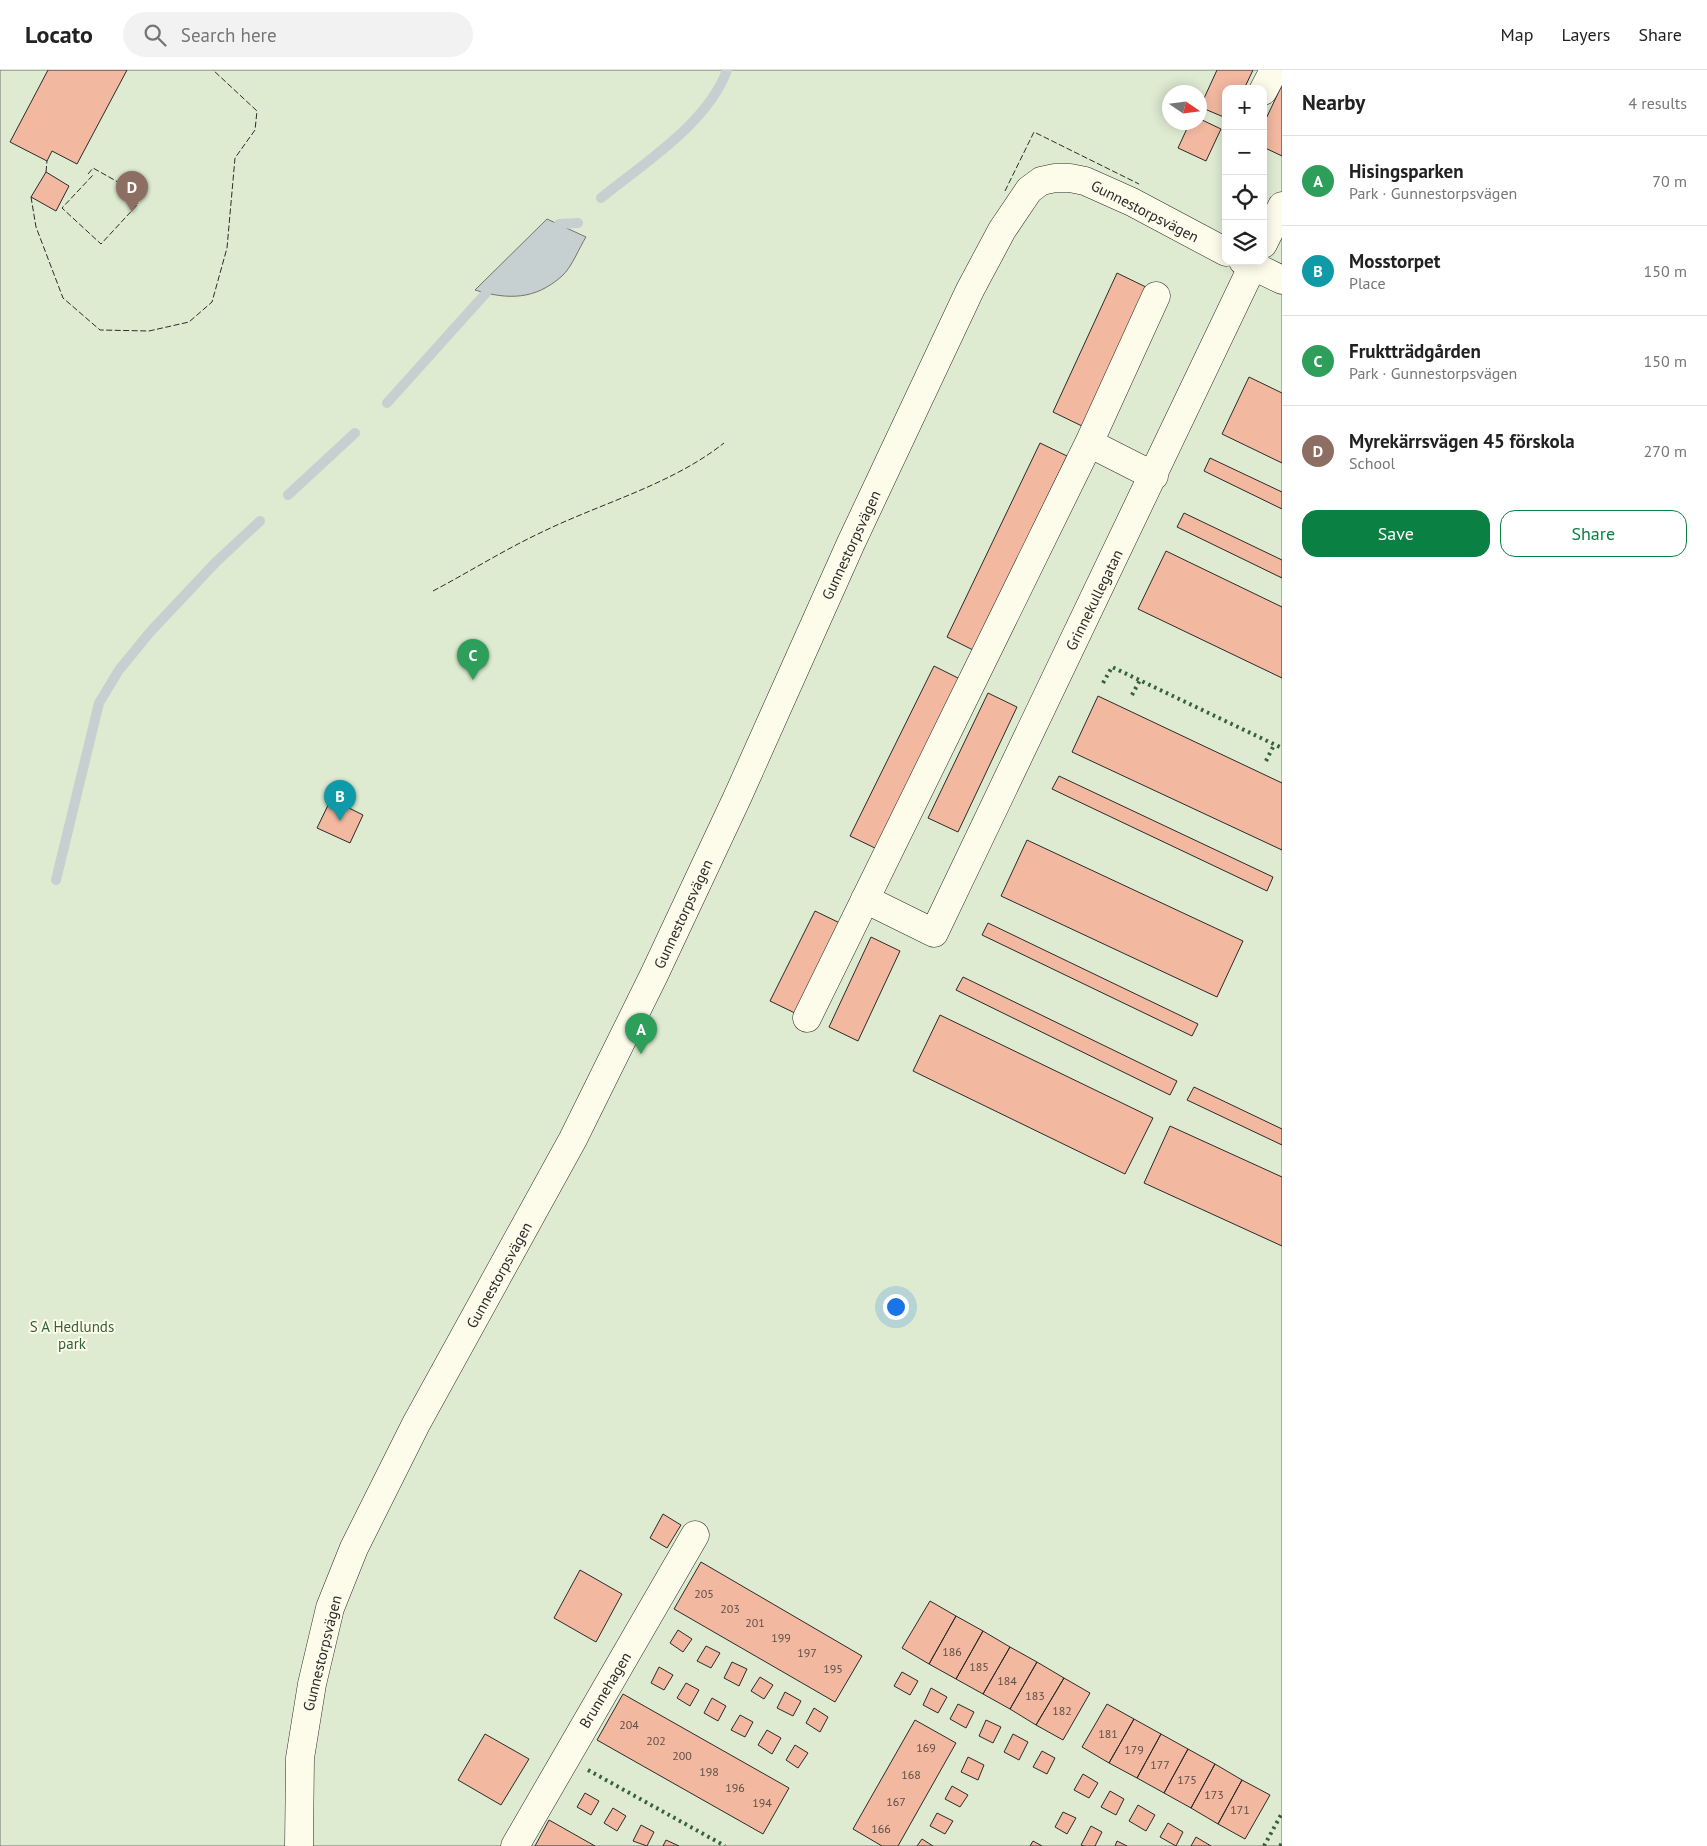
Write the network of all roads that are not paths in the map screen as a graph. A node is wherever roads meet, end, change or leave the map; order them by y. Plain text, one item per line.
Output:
1 (1274, 70) edge
2 (1266, 85) edge
3 (1282, 206) edge
4 (1267, 233) edge
5 (1222, 250) edge
6 (1250, 265) edge
7 (1262, 265) edge
8 (1282, 280) edge
9 (1156, 296) dead end
10 (1089, 443) junction
11 (1154, 476) junction
12 (865, 899) junction
13 (807, 1018) dead end
14 (695, 1534) dead end
15 (299, 1846) edge
16 (515, 1846) edge

1 - 2 street
3 - 4 street, Grinnekullegatan
5 - 15 street, Gunnestorpsvägen
6 - 11 street, Grinnekullegatan
7 - 8 street
9 - 10 street
10 - 11 street
10 - 12 street
11 - 12 street, Grinnekullegatan
12 - 13 street
14 - 16 street, Brunnehagen

